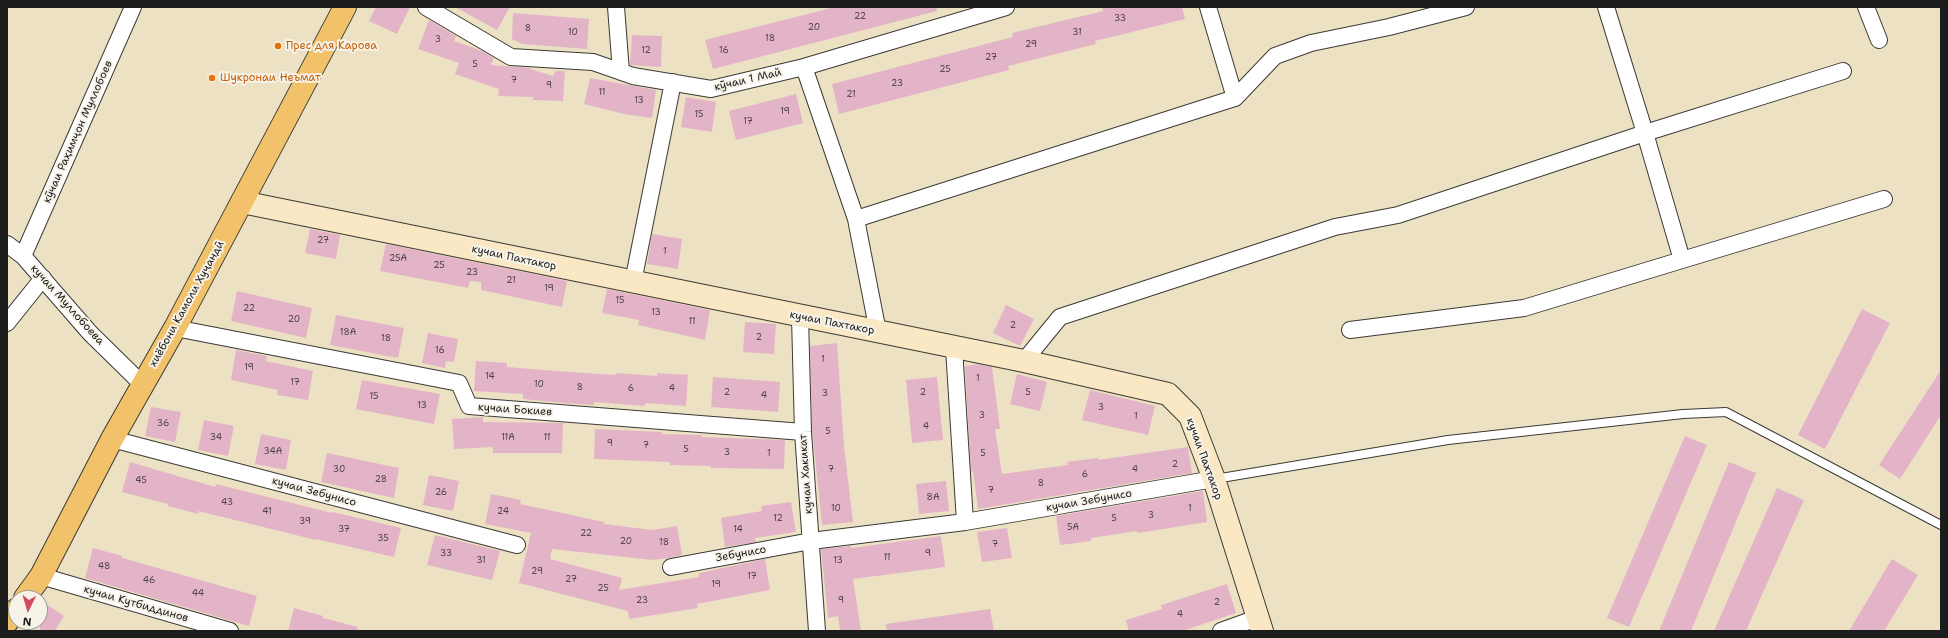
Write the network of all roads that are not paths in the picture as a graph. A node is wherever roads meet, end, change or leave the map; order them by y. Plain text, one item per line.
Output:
1 (133, 7) edge
2 (345, 7) edge
3 (426, 7) edge
4 (616, 7) edge
5 (1006, 7) edge
6 (1208, 7) edge
7 (1466, 7) edge
8 (1606, 7) edge
9 (1866, 7) edge
10 (1879, 40) dead end
11 (804, 67) junction
12 (1843, 71) dead end
13 (621, 72) junction
14 (673, 82) junction
15 (1235, 98) junction
16 (1645, 133) junction
17 (1884, 199) dead end
18 (242, 202) junction
19 (856, 219) junction
20 (7, 244) edge
21 (23, 256) junction
22 (1682, 260) junction
23 (42, 278) junction
24 (633, 282) junction
25 (800, 317) junction
26 (7, 323) edge
27 (175, 328) junction
28 (1350, 330) dead end
29 (878, 332) junction
30 (954, 348) junction
31 (1024, 362) junction
32 (142, 384) junction
33 (803, 432) junction
34 (112, 439) junction
35 (1214, 479) junction
36 (964, 522) junction
37 (1941, 525) edge
38 (811, 541) junction
39 (517, 544) dead end
40 (671, 567) dead end
41 (41, 576) junction
42 (31, 590) edge
43 (1260, 624) edge
44 (230, 631) edge
45 (816, 631) edge
46 (1221, 631) edge

1 - 21 street, кӯчаи Раҳимҷон Муллобоев
2 - 18 main road, хиёбони Камоли Хуҷандӣ
3 - 13 street, кӯчаи 1 Май
4 - 13 street
5 - 11 street, кӯчаи 1 Май
6 - 15 street
7 - 15 street
8 - 16 street
9 - 10 street
11 - 14 street, кӯчаи 1 Май
11 - 19 street
12 - 16 street
13 - 14 street, кӯчаи 1 Май
14 - 24 street
15 - 19 street
16 - 22 street
16 - 31 street
17 - 22 street
18 - 24 main road, кучаи Пахтакор
18 - 27 main road, хиёбони Камоли Хуҷандӣ
19 - 29 street
20 - 21 street, кучаи Муллобоева
21 - 23 street, кучаи Муллобоева
22 - 28 street
23 - 26 street
23 - 32 street, кучаи Муллобоева
24 - 25 main road, кучаи Пахтакор
25 - 29 main road, кучаи Пахтакор
25 - 33 street, кучаи Хакикат
27 - 32 main road, хиёбони Камоли Хуҷандӣ
27 - 33 street, кучаи Бокиев
29 - 30 main road, кучаи Пахтакор
30 - 31 main road, кучаи Пахтакор
30 - 36 street
31 - 35 main road, кучаи Пахтакор
32 - 34 main road, хиёбони Камоли Хуҷандӣ
33 - 38 street, кучаи Хакикат
34 - 39 street, кучаи Зебунисо
34 - 41 main road, хиёбони Камоли Хуҷандӣ
35 - 36 street, кучаи Зебунисо
35 - 37 lane
35 - 43 main road, кучаи Пахтакор
36 - 38 street, кучаи Зебунисо
38 - 40 street, Зебунисо
38 - 45 street, кучаи Хакикат
41 - 42 main road, хиёбони Камоли Хуҷандӣ
41 - 44 street, кучаи Кутбиддинов
43 - 46 street

